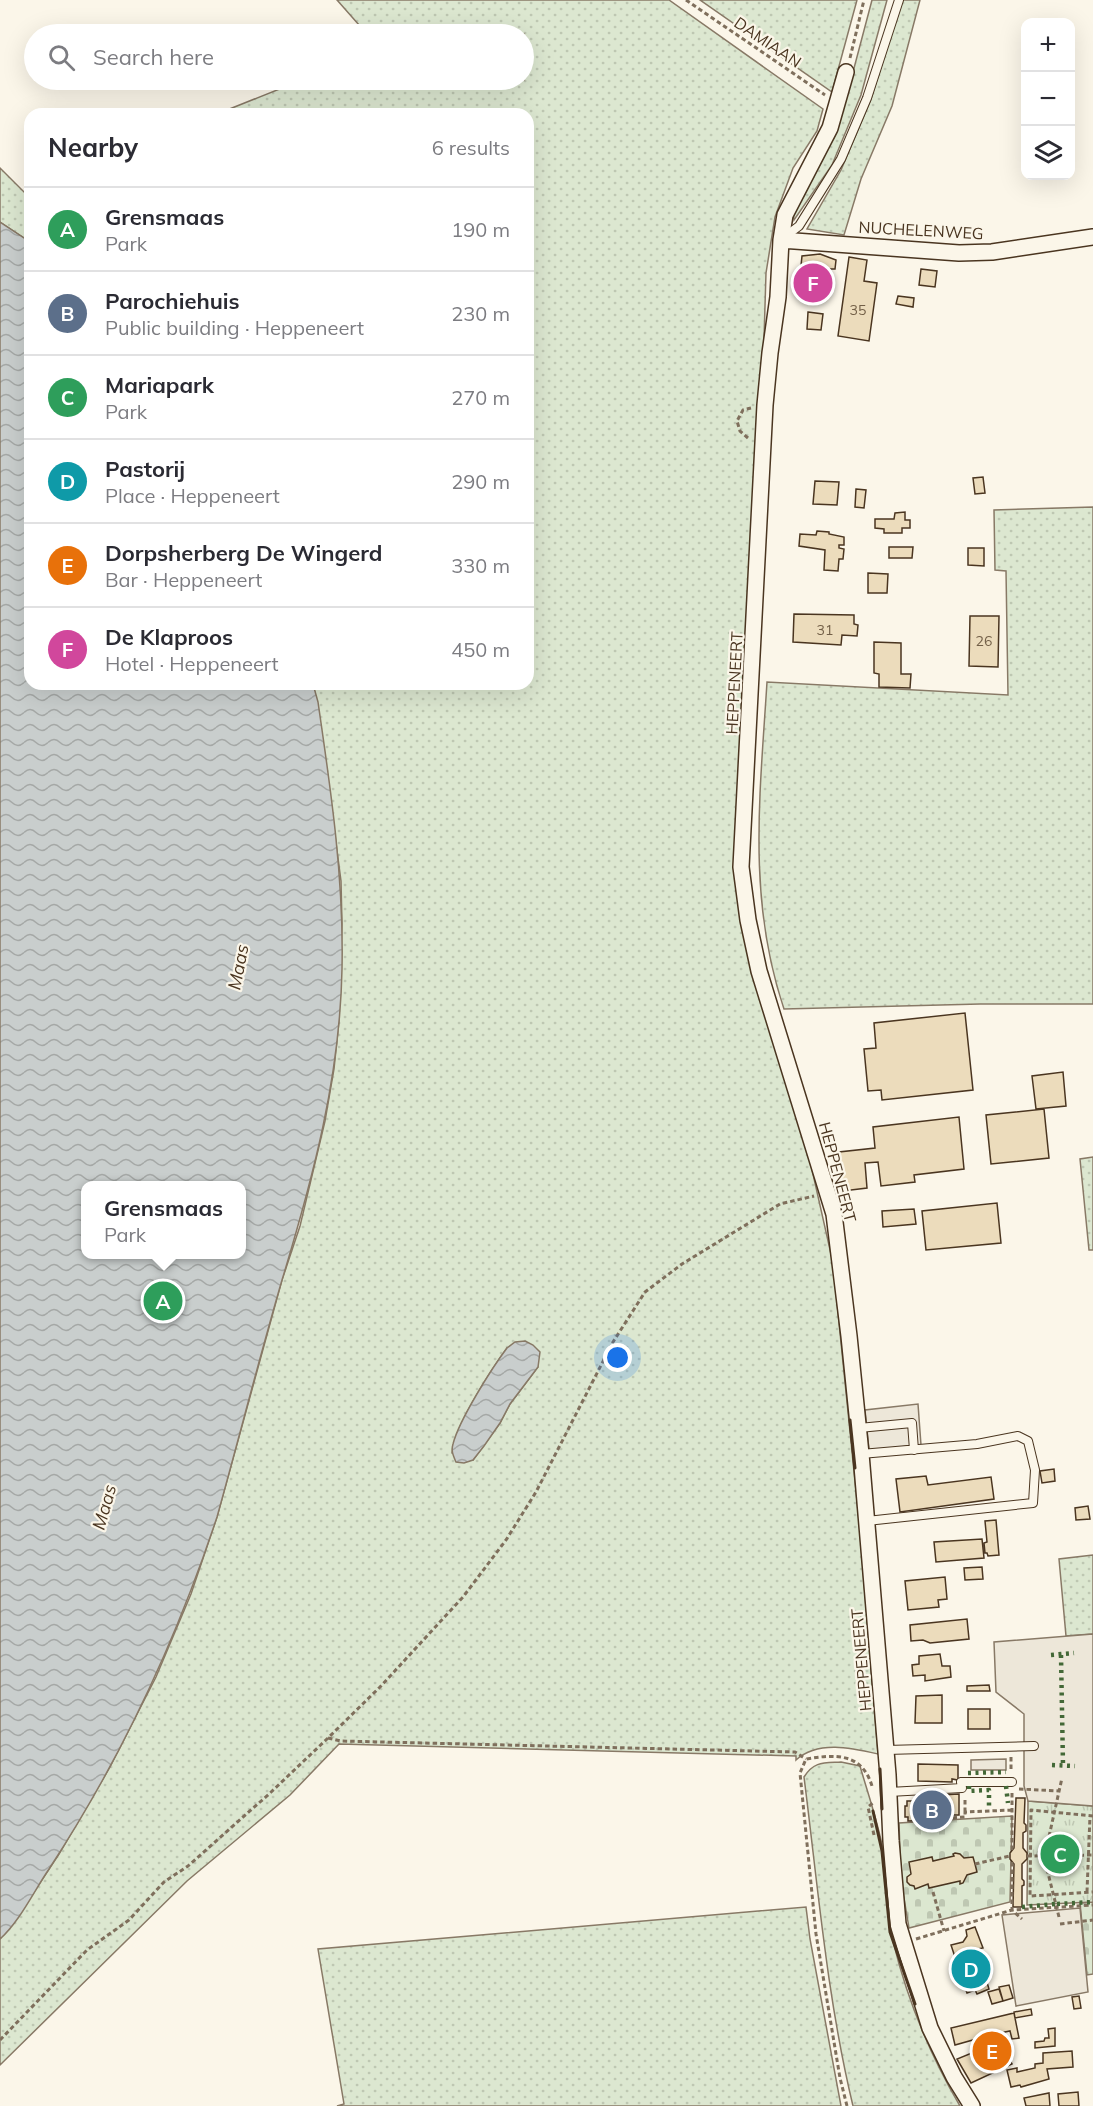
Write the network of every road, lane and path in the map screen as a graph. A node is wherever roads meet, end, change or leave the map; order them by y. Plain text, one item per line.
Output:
1 (686, 0) edge
2 (864, 0) edge
3 (898, 0) edge
4 (846, 72) joint
5 (836, 103) junction
6 (1093, 237) edge
7 (782, 240) junction
8 (828, 1193) junction
9 (859, 1428) junction
10 (914, 1450) junction
11 (861, 1454) junction
12 (867, 1521) junction
13 (328, 1738) junction
14 (1011, 1746) junction
15 (1034, 1746) dead end
16 (886, 1750) junction
17 (806, 1759) junction
18 (1062, 1779) dead end
19 (1012, 1782) joint
20 (873, 1791) dead end
21 (1059, 1791) junction
22 (889, 1792) junction
23 (1012, 1810) junction
24 (1054, 1812) junction
25 (948, 1815) dead end
26 (1091, 1816) edge
27 (1012, 1851) dead end
28 (1093, 1855) edge
29 (1010, 1856) dead end
30 (1028, 1856) junction
31 (1046, 1856) junction
32 (1088, 1856) junction
33 (1012, 1862) dead end
34 (975, 1864) dead end
35 (933, 1892) dead end
36 (1088, 1892) junction
37 (1093, 1892) edge
38 (1053, 1894) junction
39 (1093, 1905) edge
40 (1056, 1907) junction
41 (1012, 1910) junction
42 (1059, 1917) dead end
43 (1022, 1919) dead end
44 (1093, 1920) edge
45 (1060, 1924) dead end
46 (944, 1931) junction
47 (904, 1943) junction
48 (0, 2040) edge
49 (847, 2106) edge
50 (972, 2106) edge

1 - 5 path, DAMIAAN
2 - 4 path
3 - 7 lane
4 - 5 street, HEPPENEERT
5 - 7 street, HEPPENEERT
6 - 7 street, NUCHELENWEG
7 - 8 street, HEPPENEERT
8 - 9 street, HEPPENEERT
8 - 13 path
9 - 10 lane
9 - 11 street, HEPPENEERT
10 - 11 lane
10 - 12 lane
11 - 12 street, HEPPENEERT
12 - 16 street, HEPPENEERT
13 - 17 path
13 - 48 path
14 - 15 lane
14 - 16 lane
14 - 19 path
16 - 22 street, HEPPENEERT
17 - 20 path
17 - 49 path
18 - 21 path
19 - 22 lane
21 - 23 path
21 - 24 path
22 - 47 street, HEPPENEERT
23 - 25 path
23 - 27 path
24 - 26 path
24 - 30 path
24 - 31 path
26 - 32 path
28 - 32 path
29 - 34 path
30 - 31 path
30 - 38 path
31 - 32 path
31 - 38 path
32 - 36 path
33 - 41 path
35 - 46 path
36 - 37 path
36 - 38 path
38 - 40 path
39 - 40 path
40 - 41 path
40 - 42 path
41 - 43 path
41 - 46 path
44 - 45 path
46 - 47 path
47 - 50 street, HEPPENEERT

